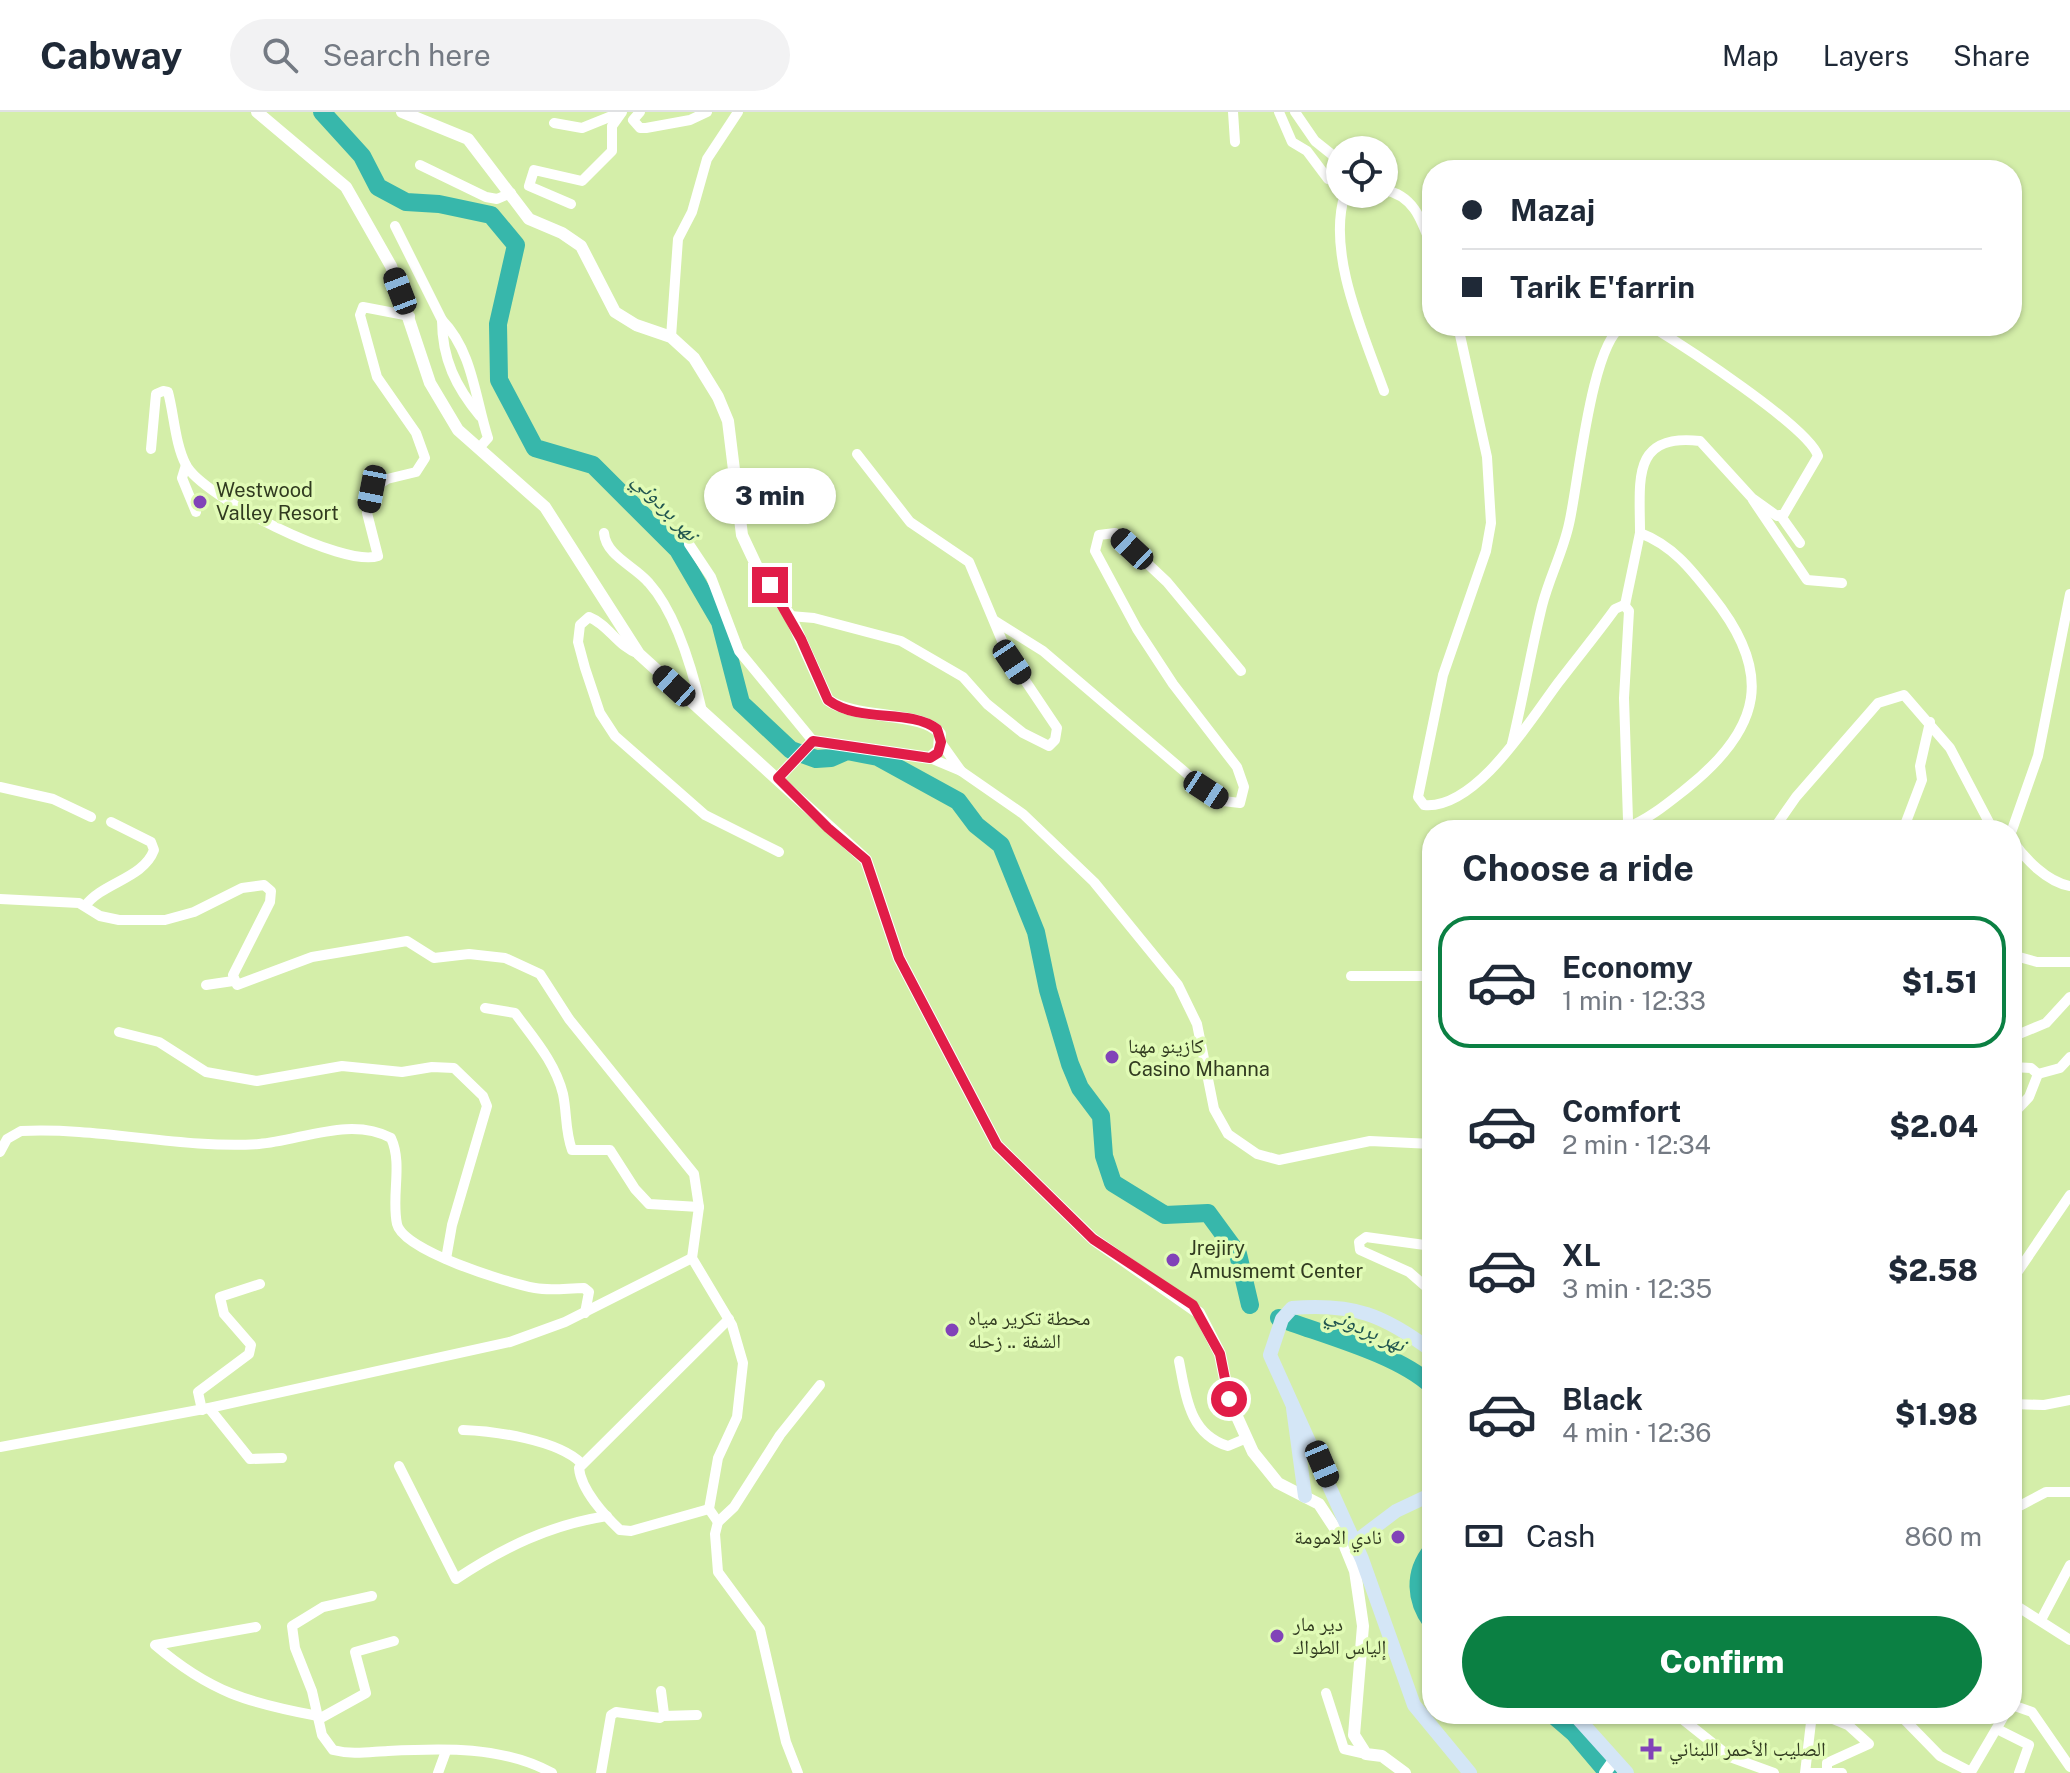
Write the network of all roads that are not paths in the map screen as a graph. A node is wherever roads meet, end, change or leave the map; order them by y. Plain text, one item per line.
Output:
1 (257, 112) edge
2 (402, 112) edge
3 (621, 112) edge
4 (640, 112) edge
5 (707, 112) edge
6 (738, 112) edge
7 (1233, 112) edge
8 (1279, 112) edge
9 (1295, 112) edge
10 (554, 123) dead end
11 (1235, 142) dead end
12 (1326, 150) edge
13 (420, 165) dead end
14 (1326, 176) edge
15 (1398, 192) edge
16 (511, 193) junction
17 (571, 204) dead end
18 (1342, 208) edge
19 (395, 226) dead end
20 (1422, 227) edge
21 (410, 316) junction
22 (442, 320) junction
23 (1460, 336) edge
24 (1614, 336) edge
25 (1667, 336) edge
26 (671, 337) junction
27 (1384, 391) dead end
28 (482, 418) junction
29 (480, 447) junction
30 (151, 449) dead end
31 (857, 454) dead end
32 (186, 465) junction
33 (1752, 498) junction
34 (196, 512) dead end
35 (1780, 515) junction
36 (604, 533) dead end
37 (1640, 533) junction
38 (1800, 543) dead end
39 (689, 544) dead end
40 (1842, 583) dead end
41 (2070, 594) edge
42 (1625, 605) junction
43 (790, 616) junction
44 (995, 621) junction
45 (639, 654) junction
46 (1241, 671) dead end
47 (703, 713) junction
48 (1930, 722) junction
49 (941, 743) junction
50 (808, 745) junction
51 (1511, 750) junction
52 (930, 758) junction
53 (961, 771) junction
54 (778, 778) junction
55 (0, 787) edge
56 (91, 817) dead end
57 (1626, 820) edge
58 (1641, 820) edge
59 (1780, 820) edge
60 (1907, 820) edge
61 (1988, 820) edge
62 (2016, 820) edge
63 (111, 822) dead end
64 (2022, 851) edge
65 (779, 852) dead end
66 (2070, 886) edge
67 (0, 899) edge
68 (85, 906) junction
69 (2022, 958) edge
70 (2070, 962) edge
71 (1351, 976) dead end
72 (1422, 976) edge
73 (233, 981) junction
74 (206, 985) dead end
75 (2070, 997) edge
76 (485, 1008) dead end
77 (119, 1032) dead end
78 (2022, 1033) edge
79 (2070, 1057) edge
80 (2022, 1068) edge
81 (2038, 1074) junction
82 (2022, 1104) edge
83 (1422, 1144) edge
84 (0, 1152) edge
85 (2070, 1195) edge
86 (699, 1207) junction
87 (1422, 1245) edge
88 (692, 1258) junction
89 (446, 1259) junction
90 (2022, 1265) edge
91 (1422, 1283) edge
92 (260, 1284) dead end
93 (585, 1313) junction
94 (729, 1319) junction
95 (1422, 1344) edge
96 (1179, 1361) dead end
97 (820, 1385) dead end
98 (1293, 1400) junction
99 (2070, 1400) edge
100 (2022, 1404) edge
101 (206, 1409) junction
102 (463, 1430) dead end
103 (1247, 1438) junction
104 (0, 1447) edge
105 (282, 1458) dead end
106 (581, 1463) junction
107 (399, 1466) dead end
108 (2070, 1492) edge
109 (1305, 1496) junction
110 (1422, 1499) edge
111 (2022, 1505) edge
112 (709, 1509) junction
113 (607, 1516) junction
114 (718, 1522) junction
115 (1351, 1546) junction
116 (2070, 1565) edge
117 (372, 1596) dead end
118 (2022, 1609) edge
119 (2041, 1620) junction
120 (256, 1627) dead end
121 (2070, 1640) edge
122 (394, 1641) dead end
123 (661, 1691) dead end
124 (1326, 1693) dead end
125 (2022, 1708) edge
126 (697, 1715) dead end
127 (1422, 1715) edge
128 (663, 1716) junction
129 (318, 1718) junction
130 (1430, 1724) edge
131 (1581, 1724) edge
132 (1689, 1724) edge
133 (1811, 1724) edge
134 (1846, 1724) edge
135 (1909, 1724) edge
136 (2000, 1724) edge
137 (1997, 1729) junction
138 (446, 1751) junction
139 (1366, 1754) junction
140 (1610, 1766) edge
141 (2070, 1767) edge
142 (1827, 1771) junction
143 (438, 1773) edge
144 (552, 1773) edge
145 (601, 1773) edge
146 (798, 1773) edge
147 (1405, 1773) edge
148 (1470, 1773) edge
149 (1627, 1773) edge
150 (1774, 1773) edge
151 (1806, 1773) edge
152 (1842, 1773) edge
153 (2019, 1773) edge

1 - 21 street
2 - 16 street
3 - 10 street
3 - 17 street
4 - 5 street
6 - 26 street
7 - 11 street
8 - 14 street
9 - 12 street
13 - 16 street
15 - 20 street
16 - 26 street
18 - 27 street
19 - 22 street
21 - 29 street
21 - 32 street
22 - 28 street
22 - 28 street
23 - 51 street
24 - 51 street
25 - 35 street
26 - 43 street
28 - 29 street
29 - 45 street
30 - 32 street
31 - 44 street
32 - 34 street
33 - 35 street
33 - 37 street
33 - 40 street
35 - 38 street
36 - 47 street
37 - 42 street
37 - 58 street
39 - 50 street
41 - 62 street
42 - 51 street
42 - 57 street
43 - 44 street
43 - 49 street
44 - 46 street
45 - 47 street
45 - 65 street
47 - 54 street
48 - 59 street
48 - 60 street
48 - 61 street
49 - 52 street
49 - 53 street
50 - 52 street
50 - 54 street
52 - 53 street
53 - 83 street
54 - 103 street
55 - 56 street
63 - 68 street
64 - 66 street
67 - 68 street
68 - 73 street
69 - 70 street
71 - 72 street
73 - 74 street
73 - 86 street
75 - 78 street
76 - 86 street
77 - 89 street
79 - 81 street
80 - 81 street
81 - 82 street
84 - 89 street
85 - 90 street
86 - 88 street
87 - 91 street
88 - 93 street
88 - 94 street
89 - 93 street
92 - 101 street
93 - 101 street
94 - 106 street
94 - 112 street
95 - 98 main road
96 - 103 street
97 - 114 street
98 - 109 main road
98 - 115 main road
99 - 100 street
101 - 104 street
101 - 105 street
102 - 106 street
103 - 109 street
106 - 113 street
107 - 113 street
108 - 111 street
109 - 115 street
110 - 115 main road
112 - 113 street
112 - 114 street
114 - 146 street
115 - 127 main road
115 - 139 street
116 - 119 street
117 - 129 street
118 - 119 street
119 - 121 street
120 - 129 street
122 - 129 street
123 - 128 street
124 - 139 street
125 - 141 street
126 - 128 street
128 - 145 street
129 - 138 street
130 - 148 main road
131 - 140 main road
132 - 150 street
133 - 151 street
134 - 142 street
135 - 137 street
136 - 137 street
137 - 153 street
138 - 143 street
138 - 144 street
139 - 147 street
140 - 149 main road
142 - 151 street
142 - 152 street

